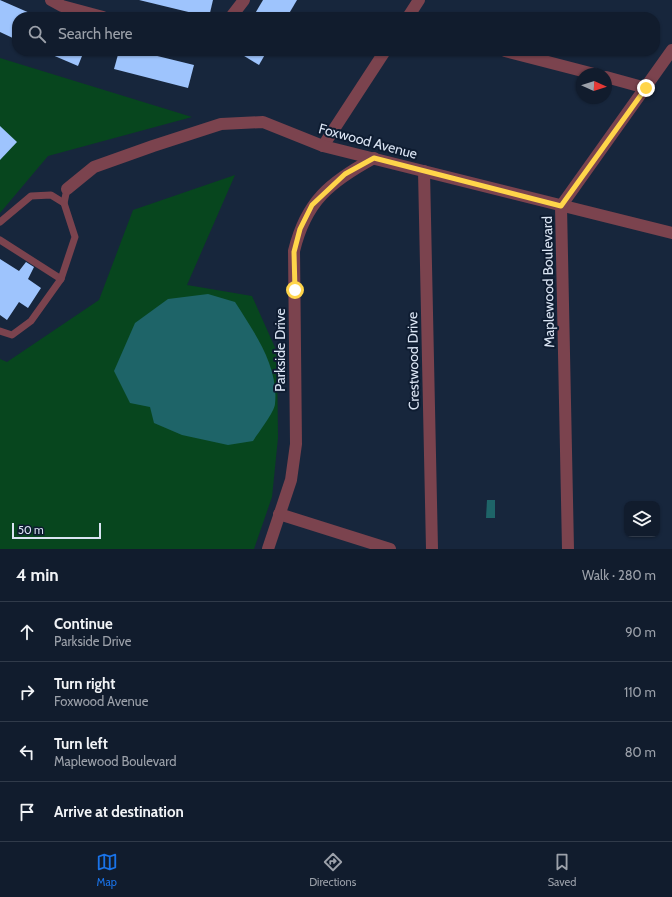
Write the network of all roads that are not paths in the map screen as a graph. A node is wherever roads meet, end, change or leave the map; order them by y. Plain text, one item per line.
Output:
1 (51, 0) edge
2 (244, 0) edge
3 (419, 0) edge
4 (84, 12) edge
5 (236, 12) edge
6 (411, 12) edge
7 (672, 50) edge
8 (382, 56) edge
9 (524, 56) edge
10 (576, 69) edge
11 (612, 79) edge
12 (646, 88) junction
13 (322, 146) junction
14 (374, 158) junction
15 (424, 172) junction
16 (67, 189) joint
17 (64, 203) junction
18 (561, 206) junction
19 (0, 222) edge
20 (672, 233) edge
21 (0, 240) edge
22 (60, 279) junction
23 (0, 331) edge
24 (279, 514) junction
25 (268, 549) edge
26 (390, 549) edge
27 (432, 549) edge
28 (568, 549) edge

1 - 4 street
2 - 5 street
3 - 6 street
7 - 12 street, Maplewood Boulevard
8 - 13 street
9 - 10 street
11 - 12 street
12 - 18 street, Maplewood Boulevard
13 - 14 street, Foxwood Avenue
13 - 16 street, Foxwood Avenue
14 - 15 street, Foxwood Avenue
14 - 24 street, Parkside Drive
15 - 18 street, Foxwood Avenue
15 - 27 street, Crestwood Drive
16 - 17 lane
17 - 19 lane
17 - 22 lane
18 - 20 street, Foxwood Avenue
18 - 28 street, Maplewood Boulevard
21 - 22 lane
22 - 23 lane
24 - 25 street, Parkside Drive
24 - 26 street

